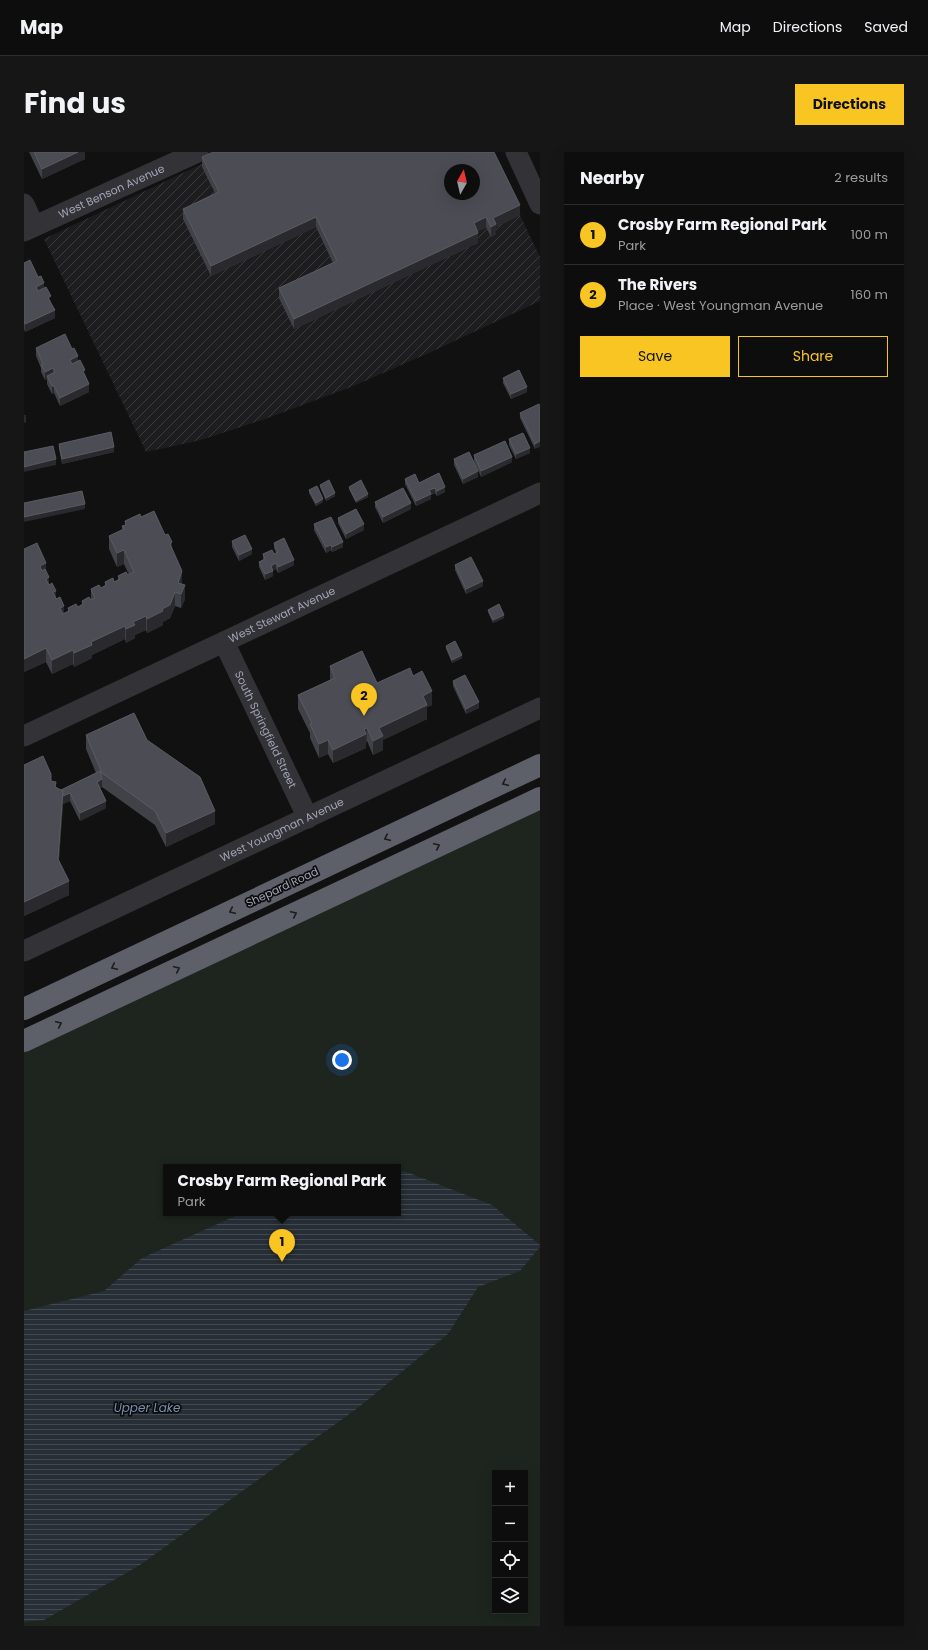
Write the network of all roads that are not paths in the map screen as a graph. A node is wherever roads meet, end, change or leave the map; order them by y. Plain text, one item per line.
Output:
1 (198, 152) edge
2 (516, 152) edge
3 (24, 204) edge
4 (540, 204) edge
5 (29, 228) edge
6 (540, 493) edge
7 (224, 642) junction
8 (540, 708) edge
9 (24, 736) edge
10 (540, 765) edge
11 (540, 798) edge
12 (308, 818) junction
13 (24, 951) edge
14 (24, 1009) edge
15 (24, 1041) edge

1 - 5 street, West Benson Avenue
2 - 4 street
3 - 5 street
6 - 7 street, West Stewart Avenue
7 - 9 street, West Stewart Avenue
7 - 12 street, South Springfield Street
8 - 12 street, West Youngman Avenue
10 -> 14 highway, Shepard Road
15 -> 11 highway
12 - 13 street, West Youngman Avenue

